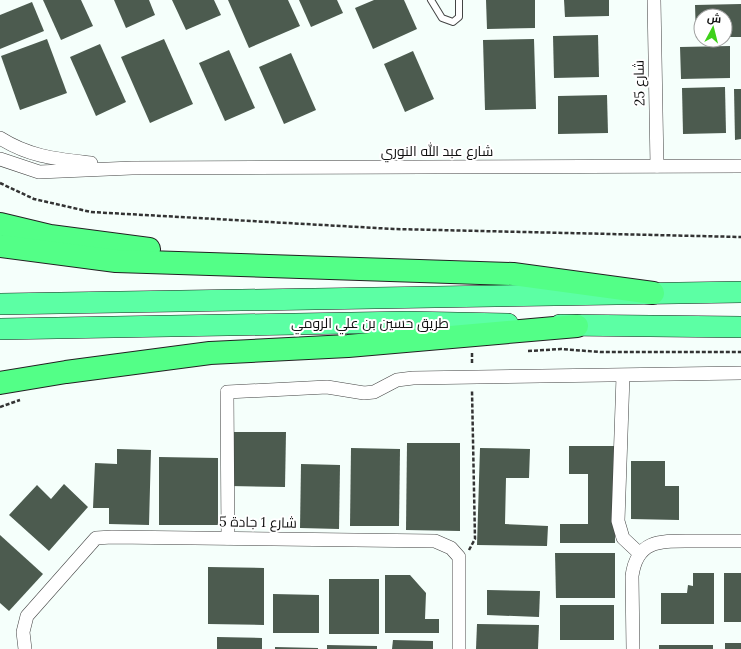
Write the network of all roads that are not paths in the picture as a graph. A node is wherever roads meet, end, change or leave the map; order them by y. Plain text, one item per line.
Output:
1 (431, 0) edge
2 (459, 0) edge
3 (654, 0) edge
4 (0, 138) edge
5 (0, 159) edge
6 (657, 166) junction
7 (741, 166) edge
8 (132, 168) junction
9 (0, 224) edge
10 (0, 246) edge
11 (39, 252) junction
12 (0, 256) edge
13 (265, 265) junction
14 (741, 292) edge
15 (653, 293) junction
16 (0, 304) edge
17 (577, 326) junction
18 (741, 327) edge
19 (0, 329) edge
20 (66, 372) junction
21 (741, 374) edge
22 (623, 376) junction
23 (0, 382) edge
24 (0, 393) edge
25 (228, 538) junction
26 (741, 541) edge
27 (639, 553) junction
28 (25, 649) edge
29 (459, 649) edge
30 (633, 649) edge

1 - 2 lane
3 - 6 street, شارع 25
4 - 8 street, شارع عبد الله النوري
5 - 8 street, شارع عبد الله النوري
6 - 7 street, شارع عبد الله النوري
6 - 8 street, شارع عبد الله النوري
9 - 13 highway
10 - 11 highway
11 - 12 highway
11 - 13 highway
13 - 15 highway
14 - 15 highway, طريق حسين بن علي الرومي
15 - 16 highway, طريق حسين بن علي الرومي
17 - 18 highway, طريق حسين بن علي الرومي
17 - 19 highway, طريق حسين بن علي الرومي
17 - 20 highway
20 - 23 highway
20 - 24 highway
21 - 22 street
22 - 25 street
22 - 27 street
25 - 28 street, شارع 1 جادة 5
25 - 29 street, شارع 1 جادة 5
26 - 27 street
27 - 30 street

